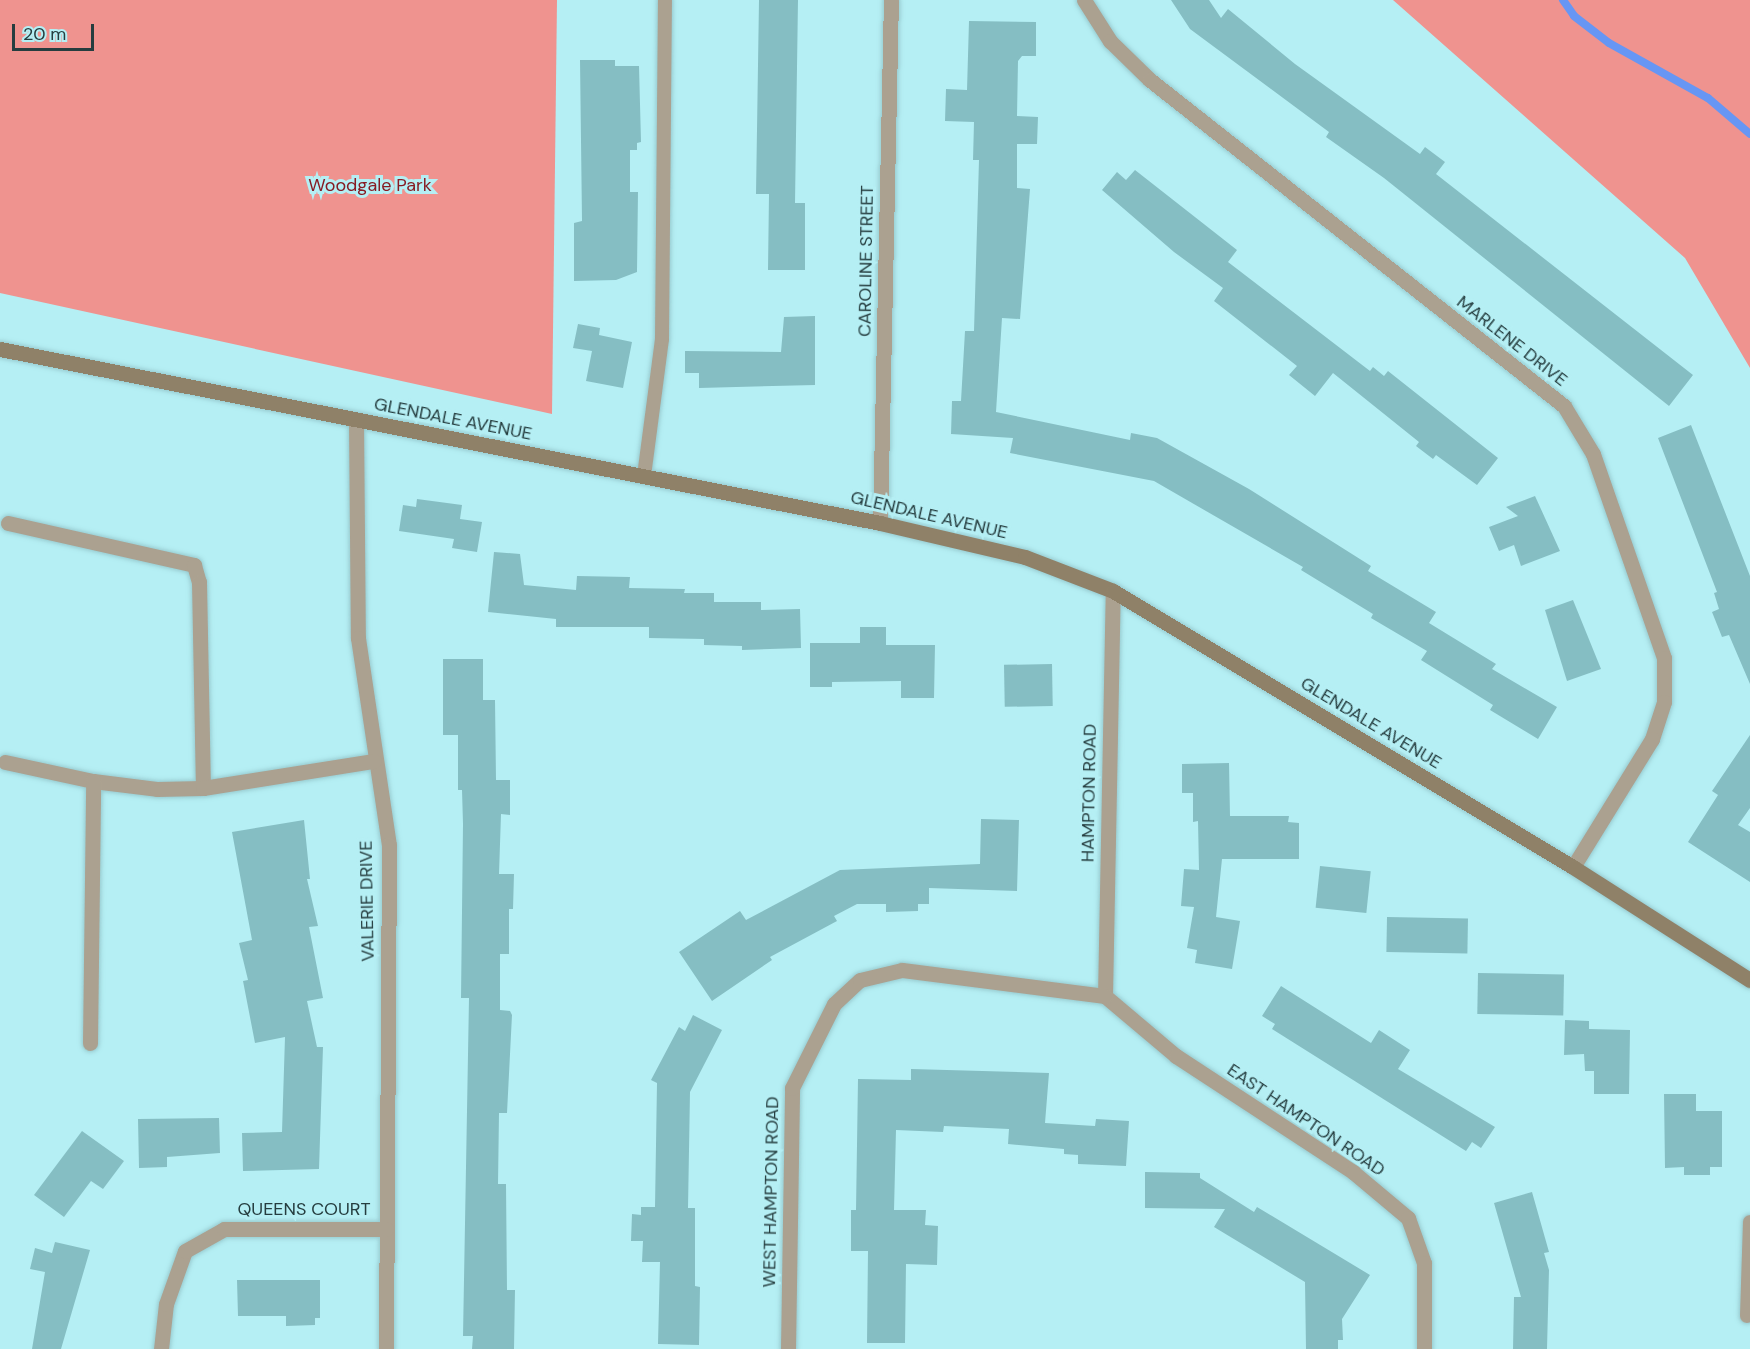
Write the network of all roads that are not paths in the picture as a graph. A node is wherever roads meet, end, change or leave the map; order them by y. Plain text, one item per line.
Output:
1 (665, 0) edge
2 (891, 0) edge
3 (1084, 0) edge
4 (0, 349) edge
5 (356, 420) junction
6 (644, 476) junction
7 (8, 523) dead end
8 (879, 523) junction
9 (1113, 591) junction
10 (374, 761) junction
11 (5, 762) dead end
12 (93, 781) junction
13 (203, 788) junction
14 (1573, 867) junction
15 (1750, 981) edge
16 (1104, 996) junction
17 (90, 1043) dead end
18 (1750, 1222) edge
19 (386, 1229) junction
20 (1747, 1316) dead end
21 (161, 1349) edge
22 (386, 1349) edge
23 (788, 1349) edge
24 (1424, 1349) edge

1 - 6 lane
2 - 8 street, CAROLINE STREET
3 - 14 street, MARLENE DRIVE
4 - 5 main road, GLENDALE AVENUE
5 - 6 main road, GLENDALE AVENUE
5 - 10 street, VALERIE DRIVE
6 - 8 main road, GLENDALE AVENUE
7 - 13 street
8 - 9 main road, GLENDALE AVENUE
9 - 14 main road, GLENDALE AVENUE
9 - 16 street, HAMPTON ROAD
10 - 13 street
10 - 19 street, VALERIE DRIVE
11 - 12 street
12 - 13 street
12 - 17 street
14 - 15 main road, GLENDALE AVENUE
16 - 23 street, WEST HAMPTON ROAD
16 - 24 street, EAST HAMPTON ROAD
18 - 20 lane
19 - 21 street, QUEENS COURT
19 - 22 street, VALERIE DRIVE

